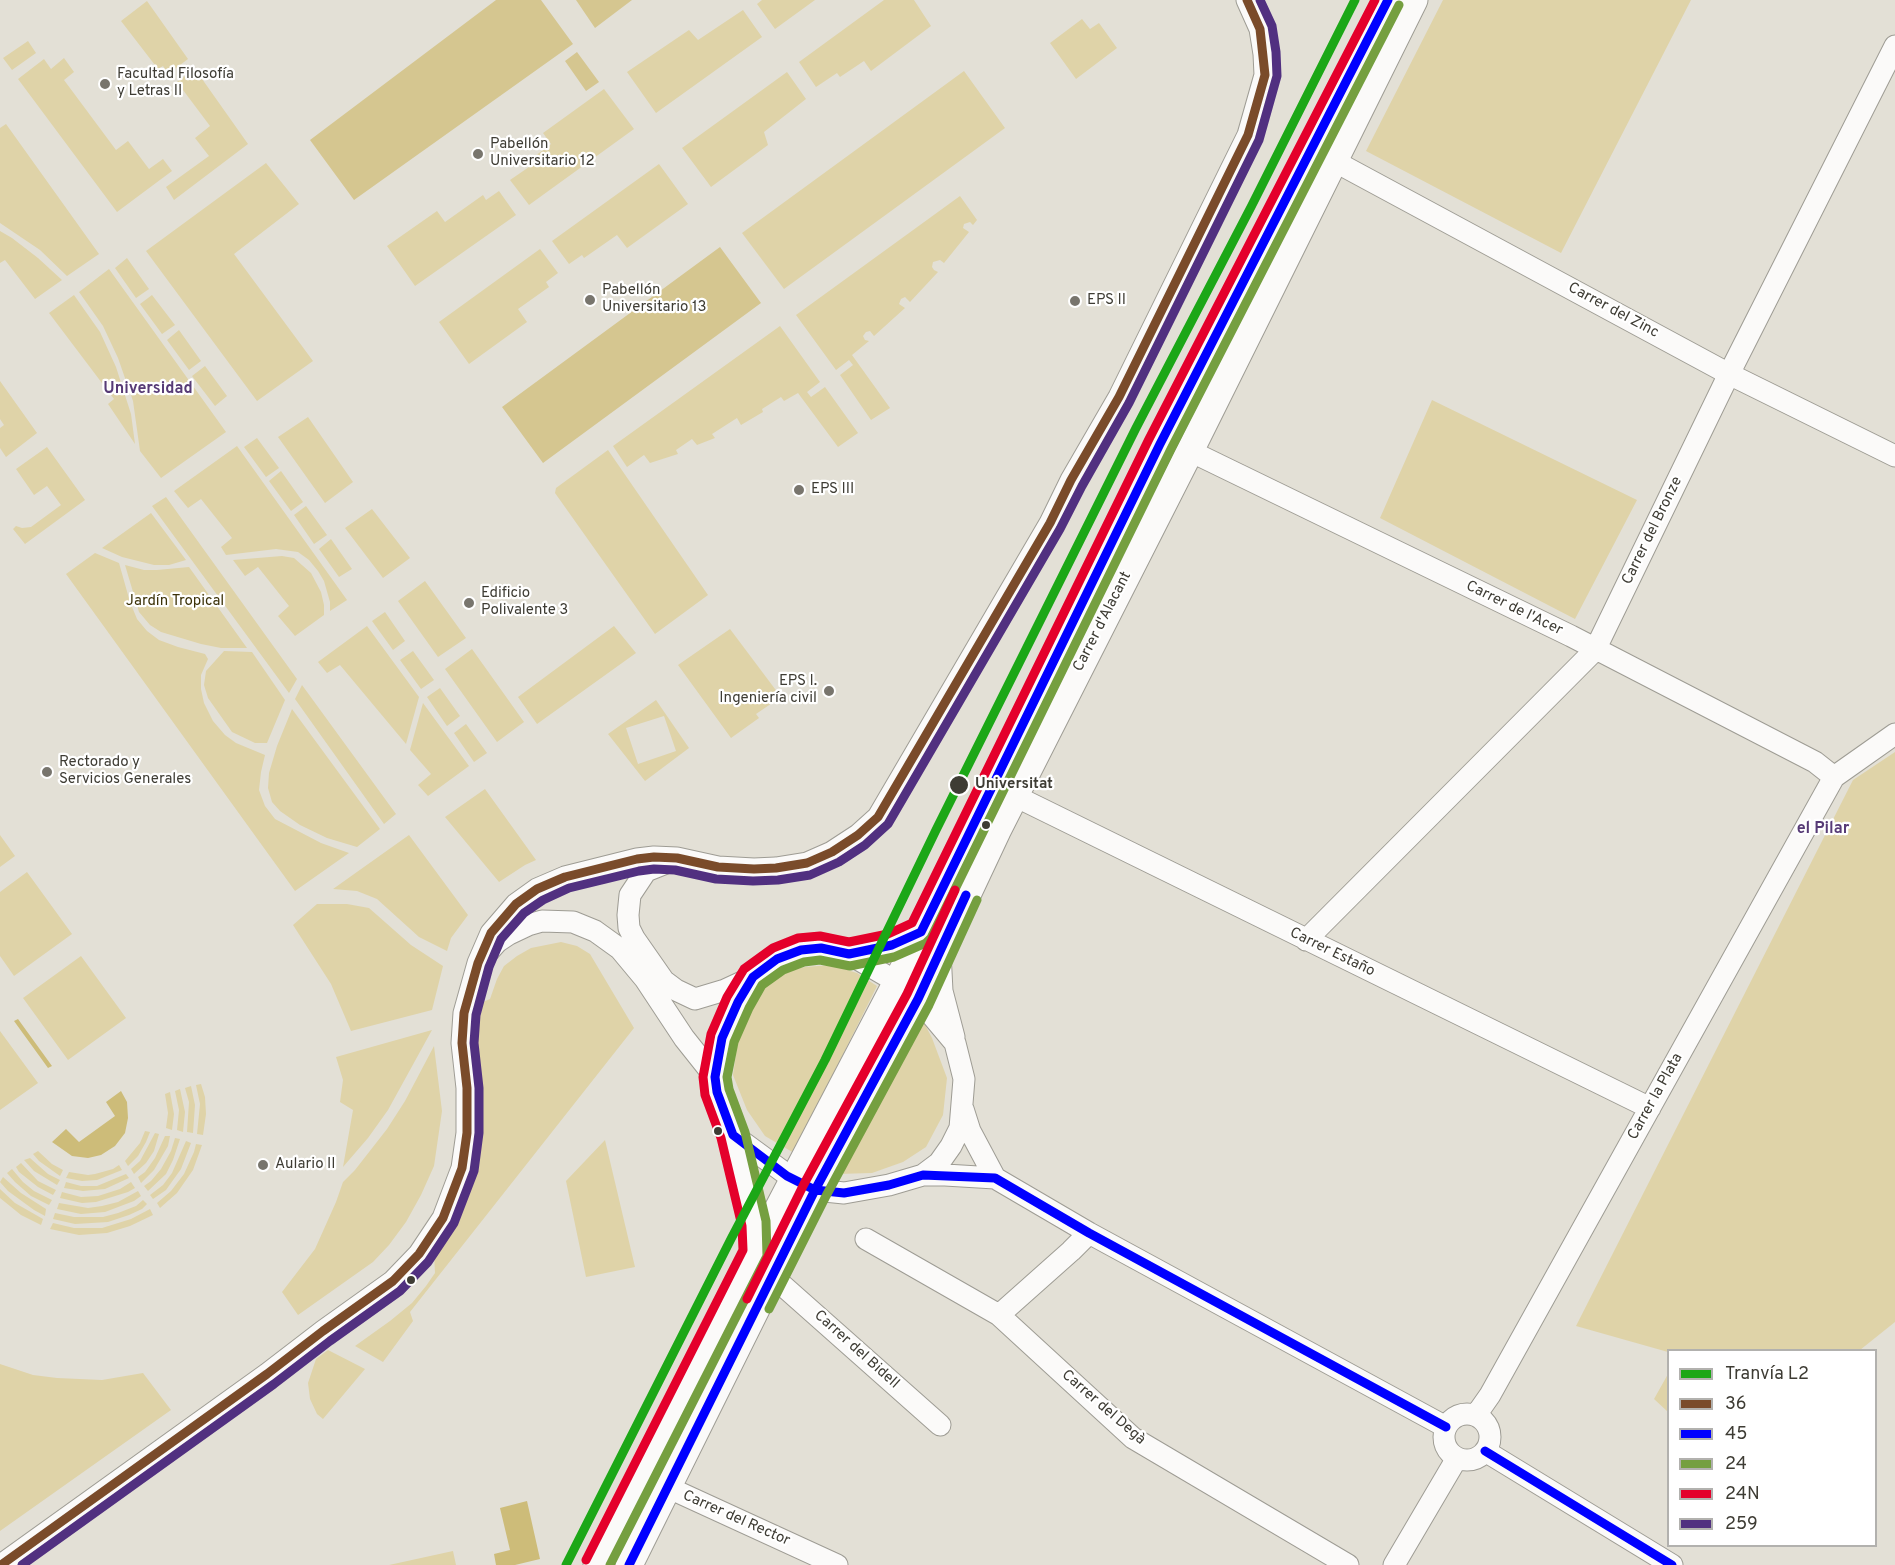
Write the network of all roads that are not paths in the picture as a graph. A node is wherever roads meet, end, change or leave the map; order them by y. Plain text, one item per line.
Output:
1 (1247, 0) edge
2 (1388, 0) edge
3 (1414, 0) edge
4 (1895, 46) edge
5 (1334, 161) junction
6 (1729, 374) junction
7 (1190, 451) junction
8 (1895, 456) edge
9 (1595, 650) junction
10 (1895, 734) edge
11 (1834, 777) junction
12 (1015, 796) junction
13 (677, 858) junction
14 (921, 932) junction
15 (1306, 940) junction
16 (940, 951) junction
17 (849, 954) junction
18 (478, 963) junction
19 (753, 977) junction
20 (897, 982) junction
21 (918, 999) junction
22 (955, 1043) junction
23 (715, 1077) junction
24 (963, 1108) junction
25 (1650, 1108) junction
26 (734, 1135) junction
27 (923, 1175) junction
28 (995, 1178) junction
29 (804, 1185) junction
30 (1089, 1233) junction
31 (866, 1239) dead end
32 (754, 1253) junction
33 (772, 1276) junction
34 (999, 1315) junction
35 (1476, 1415) junction
36 (940, 1425) dead end
37 (1446, 1427) junction
38 (1485, 1451) junction
39 (1457, 1458) junction
40 (667, 1487) junction
41 (1, 1565) edge
42 (597, 1565) edge
43 (629, 1565) edge
44 (837, 1565) edge
45 (1347, 1565) edge
46 (1394, 1565) edge
47 (1672, 1565) edge

1 - 13 street
2 - 14 main road, Carrer d'Alacant
3 - 5 main road, Carrer d'Alacant
4 - 6 street, Carrer del Bronze
5 - 6 street, Carrer del Zinc
5 - 7 main road, Carrer d'Alacant
6 - 8 street, Carrer del Zinc
6 - 9 street, Carrer del Bronze
7 - 9 street, Carrer de l'Acer
7 - 12 main road, Carrer d'Alacant
9 - 11 street, Carrer de l'Acer
9 - 15 street, Carrer del Bronze
10 - 11 street
11 - 25 street, Carrer la Plata
12 - 15 street, Carrer Estaño
12 - 16 main road, Carrer d'Alacant
13 - 18 street
13 - 19 street
14 - 17 street
14 - 20 main road, Carrer d'Alacant
15 - 25 street, Carrer Estaño
16 - 21 main road, Carrer d'Alacant
16 - 22 street
17 - 19 street
17 - 20 street
18 - 23 street
18 - 41 street
19 - 23 street
20 - 21 street
20 - 29 main road, Carrer d'Alacant
21 - 22 street
21 - 29 main road, Carrer d'Alacant
22 - 24 street
23 - 26 street
24 - 27 street
24 - 28 street
25 - 35 street, Carrer la Plata
26 - 29 street
26 - 32 street
27 - 28 street
27 - 29 street
28 - 30 street
29 - 32 main road
29 - 33 main road, Carrer d'Alacant
30 - 34 street
30 - 37 street
31 - 34 street, Carrer del Degà
32 - 42 main road
33 - 36 street, Carrer del Bidell
33 - 40 main road, Carrer d'Alacant
34 - 45 street, Carrer del Degà
35 - 37 street
35 - 38 street
37 - 39 street
38 - 39 street
38 - 47 street
39 - 46 street
40 - 43 main road, Carrer d'Alacant
40 - 44 street, Carrer del Rector

